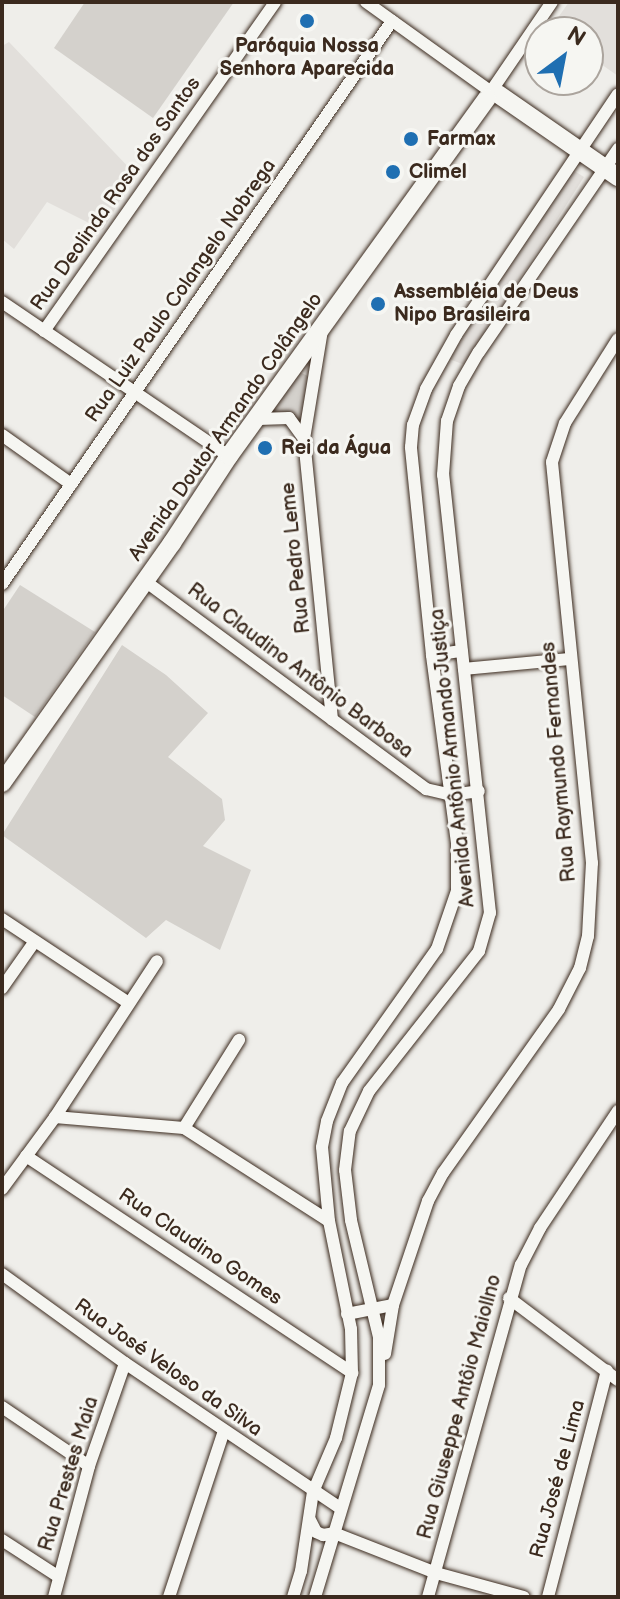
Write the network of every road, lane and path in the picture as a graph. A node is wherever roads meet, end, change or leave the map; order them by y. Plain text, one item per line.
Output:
1 (275, 2) edge
2 (366, 2) edge
3 (552, 2) edge
4 (392, 21) junction
5 (492, 92) junction
6 (618, 94) edge
7 (618, 149) edge
8 (580, 151) junction
9 (612, 172) edge
10 (2, 302) edge
11 (323, 325) junction
12 (44, 331) junction
13 (618, 339) edge
14 (136, 392) junction
15 (258, 419) junction
16 (2, 435) edge
17 (304, 439) junction
18 (229, 456) junction
19 (71, 484) junction
20 (145, 581) junction
21 (2, 584) edge
22 (462, 651) junction
23 (432, 655) junction
24 (569, 659) junction
25 (464, 669) junction
26 (332, 720) junction
27 (2, 783) edge
28 (479, 791) junction
29 (451, 795) junction
30 (2, 919) edge
31 (35, 941) junction
32 (157, 961) dead end
33 (2, 988) edge
34 (129, 1003) junction
35 (239, 1040) dead end
36 (618, 1111) edge
37 (55, 1117) junction
38 (184, 1128) junction
39 (26, 1156) junction
40 (2, 1189) edge
41 (329, 1221) junction
42 (2, 1274) edge
43 (509, 1298) junction
44 (393, 1305) junction
45 (373, 1307) junction
46 (347, 1314) junction
47 (125, 1363) junction
48 (607, 1371) junction
49 (352, 1373) junction
50 (618, 1380) edge
51 (379, 1385) junction
52 (2, 1407) edge
53 (224, 1431) junction
54 (89, 1466) junction
55 (313, 1492) junction
56 (340, 1508) junction
57 (310, 1520) junction
58 (334, 1533) junction
59 (2, 1540) edge
60 (436, 1573) junction
61 (59, 1577) junction
62 (54, 1597) edge
63 (169, 1597) edge
64 (293, 1597) edge
65 (315, 1597) edge
66 (428, 1597) edge
67 (524, 1597) edge
68 (548, 1597) edge

1 - 12 street, Rua Deolinda Rosa dos Santos
2 - 4 street
3 - 5 street, Avenida Doutor Armando Colângelo
4 - 5 street
4 - 14 street, Rua Luiz Paulo Colangelo Nobrega
5 - 8 street
5 - 11 street, Avenida Doutor Armando Colângelo
6 - 8 street, Avenida Antônio Armando Justiça
7 - 9 street, Avenida Antônio Armando Justiça
8 - 9 street
8 - 23 street, Avenida Antônio Armando Justiça
9 - 22 street, Avenida Antônio Armando Justiça
10 - 12 street
11 - 15 street, Avenida Doutor Armando Colângelo
11 - 17 street, Rua Pedro Leme
12 - 14 street
13 - 24 street, Rua Raymundo Fernandes
14 - 18 street
14 - 19 street, Rua Luiz Paulo Colangelo Nobrega
15 - 17 street
15 - 18 street, Avenida Doutor Armando Colângelo
16 - 19 street
17 - 26 street, Rua Pedro Leme
18 - 20 street, Avenida Doutor Armando Colângelo
19 - 21 street, Rua Luiz Paulo Colangelo Nobrega
20 - 26 street, Rua Claudino Antônio Barbosa
20 - 27 street, Avenida Doutor Armando Colângelo
22 - 23 street
22 - 25 street, Avenida Antônio Armando Justiça
23 - 29 street, Avenida Antônio Armando Justiça
24 - 25 street
24 - 44 street, Rua Raymundo Fernandes
25 - 28 street, Avenida Antônio Armando Justiça
26 - 29 street, Rua Claudino Antônio Barbosa
28 - 29 street, Rua Claudino Antônio Barbosa
28 - 45 street, Avenida Antônio Armando Justiça
29 - 41 street, Avenida Antônio Armando Justiça
30 - 31 street
31 - 33 street
31 - 34 street
32 - 34 street
34 - 37 street
35 - 38 street
36 - 43 street, Rua Giuseppe Antôio Maiollno
37 - 38 street
37 - 39 street
38 - 41 street
39 - 40 street
39 - 49 street, Rua Claudino Gomes
41 - 46 street, Avenida Antônio Armando Justiça
42 - 47 street, Rua José Veloso da Silva
43 - 48 street
43 - 60 street, Rua Giuseppe Antôio Maiollno
44 - 45 street
44 - 51 street, Rua Raymundo Fernandes
45 - 46 street
45 - 51 street, Avenida Antônio Armando Justiça
46 - 49 street, Avenida Antônio Armando Justiça
47 - 53 street, Rua José Veloso da Silva
47 - 54 street, Rua Prestes Maia
48 - 50 street
48 - 68 street, Rua José de Lima
49 - 55 street, Avenida Antônio Armando Justiça
51 - 56 street, Avenida Antônio Armando Justiça
52 - 54 street
53 - 55 street, Rua José Veloso da Silva
53 - 63 street
54 - 61 street, Rua Prestes Maia
55 - 56 street, Rua José Veloso da Silva
55 - 57 street
56 - 58 street, Avenida Antônio Armando Justiça
57 - 58 street
57 - 64 street
58 - 60 street
58 - 65 street, Avenida Antônio Armando Justiça
59 - 61 street
60 - 66 street, Rua Giuseppe Antôio Maiollno
60 - 67 street
61 - 62 street, Rua Prestes Maia

